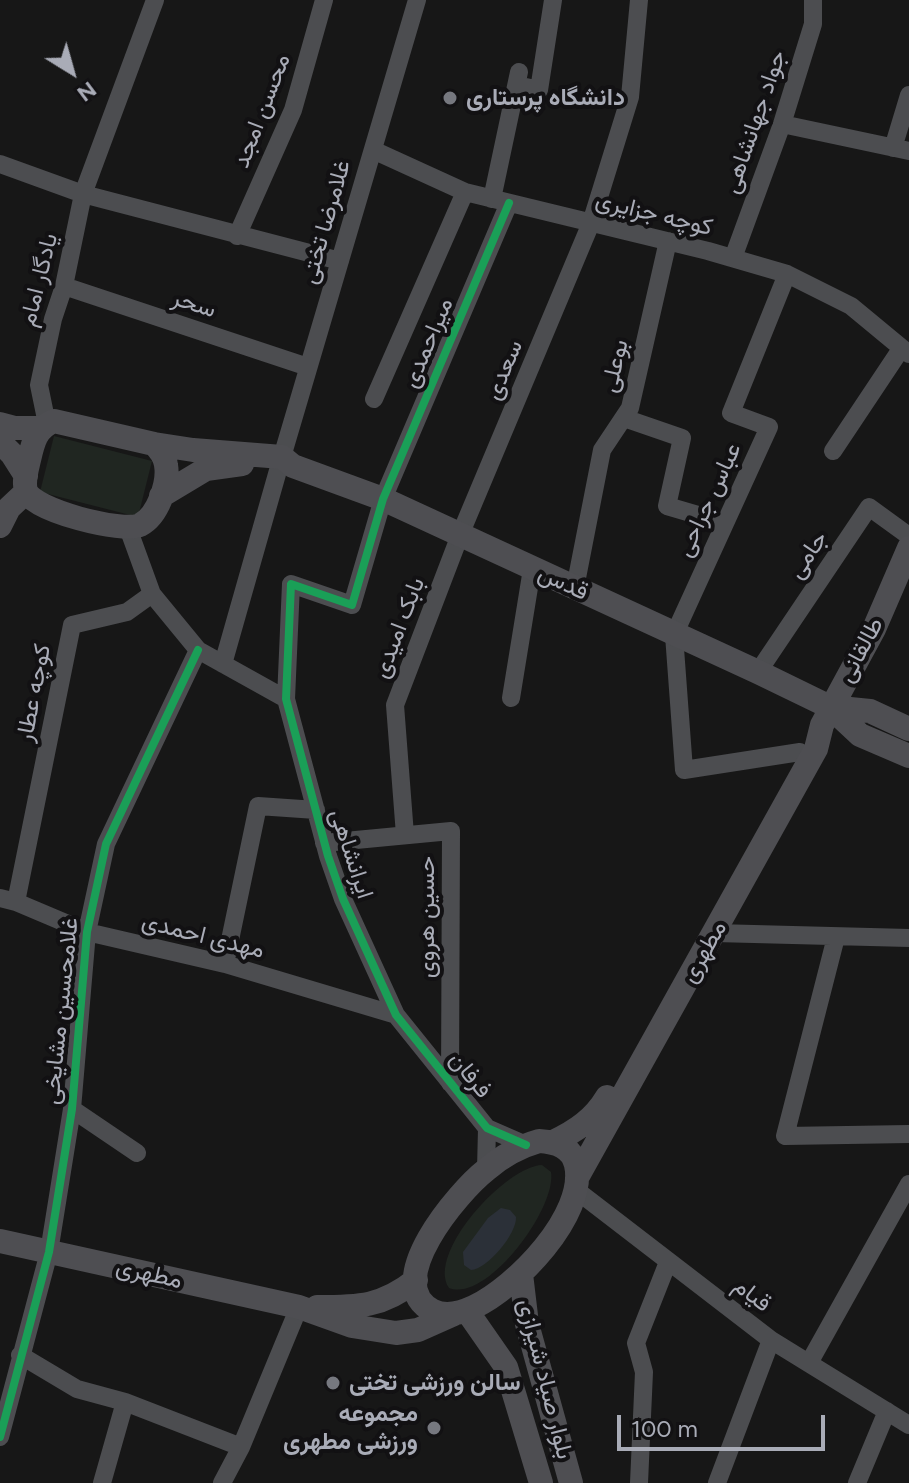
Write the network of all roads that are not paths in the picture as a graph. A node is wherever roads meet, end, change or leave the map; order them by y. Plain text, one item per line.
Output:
1 (155, 0) edge
2 (324, 0) edge
3 (417, 0) edge
4 (553, 0) edge
5 (639, 0) edge
6 (813, 0) edge
7 (909, 95) edge
8 (782, 124) junction
9 (901, 149) edge
10 (373, 150) junction
11 (0, 164) edge
12 (465, 192) junction
13 (83, 194) junction
14 (500, 201) junction
15 (591, 223) junction
16 (237, 236) junction
17 (668, 241) junction
18 (733, 258) junction
19 (340, 261) junction
20 (787, 274) junction
21 (64, 286) junction
22 (905, 351) edge
23 (308, 367) junction
24 (374, 399) dead end
25 (624, 418) junction
26 (0, 424) edge
27 (44, 426) junction
28 (0, 442) edge
29 (154, 444) junction
30 (833, 451) dead end
31 (284, 463) junction
32 (26, 484) junction
33 (161, 496) junction
34 (383, 499) junction
35 (725, 523) junction
36 (0, 526) edge
37 (128, 528) junction
38 (460, 535) junction
39 (909, 536) edge
40 (909, 548) edge
41 (532, 569) junction
42 (575, 588) junction
43 (152, 594) junction
44 (674, 635) junction
45 (198, 650) junction
46 (223, 664) junction
47 (758, 672) junction
48 (511, 698) dead end
49 (286, 699) junction
50 (826, 716) junction
51 (909, 729) edge
52 (800, 752) junction
53 (909, 756) edge
54 (316, 810) junction
55 (405, 835) junction
56 (324, 843) junction
57 (8, 900) edge
58 (87, 932) junction
59 (708, 932) junction
60 (836, 937) junction
61 (909, 938) edge
62 (225, 964) junction
63 (396, 1015) junction
64 (450, 1083) junction
65 (72, 1109) junction
66 (487, 1128) junction
67 (909, 1134) edge
68 (553, 1142) junction
69 (526, 1145) junction
70 (137, 1153) dead end
71 (486, 1170) junction
72 (577, 1183) junction
73 (909, 1184) edge
74 (0, 1241) edge
75 (49, 1252) junction
76 (668, 1262) junction
77 (521, 1274) junction
78 (416, 1280) junction
79 (299, 1307) junction
80 (461, 1312) junction
81 (771, 1340) junction
82 (20, 1355) junction
83 (809, 1363) junction
84 (125, 1402) junction
85 (887, 1411) junction
86 (907, 1421) edge
87 (558, 1432) junction
88 (0, 1437) edge
89 (529, 1438) junction
90 (241, 1447) junction
91 (102, 1483) edge
92 (222, 1483) edge
93 (541, 1483) edge
94 (571, 1483) edge
95 (639, 1483) edge
96 (717, 1483) edge
97 (857, 1483) edge

1 - 13 street, یادگار امام
2 - 16 street, محسن امجد
3 - 10 street, غلامرضا تختی
4 - 14 street, میراحمدی
5 - 15 street, سعدی
6 - 8 street, جواد جهانشاهی
7 - 9 street
8 - 9 street
8 - 18 street, جواد جهانشاهی
10 - 12 street, کوچه جزایری
10 - 19 street, غلامرضا تختی
11 - 13 street
12 - 14 street, کوچه جزایری
12 - 24 street
13 - 16 street
13 - 21 street, یادگار امام
14 - 15 street, کوچه جزایری
14 - 34 street, میراحمدی
15 - 17 street, کوچه جزایری
15 - 38 street, سعدی
16 - 19 street
17 - 18 street, کوچه جزایری
17 - 25 street, بوعلی
18 - 20 street, کوچه جزایری
19 - 23 street, غلامرضا تختی
20 - 22 street, کوچه جزایری
20 - 35 street, عباس جراحی
21 - 23 street, سحر
21 - 27 street, یادگار امام
22 - 30 street
23 - 31 street, غلامرضا تختی
25 - 35 street
25 - 42 street, بوعلی
26 - 27 main road
27 - 29 main road
27 - 32 main road
28 - 32 main road
29 - 31 main road, قدس
29 - 33 main road
31 - 33 main road, قدس
31 - 34 main road, قدس
31 - 46 street, غلامرضا تختی
32 - 36 main road
32 - 37 main road
33 - 37 main road
34 - 38 main road, قدس
34 - 49 street, میراحمدی
35 - 44 street, عباس جراحی
37 - 43 street
38 - 41 main road, قدس
38 - 55 street, بابک امیدی
39 - 47 street, جامی
40 - 50 main road, طالقانی
41 - 42 main road, قدس
41 - 48 street
42 - 44 main road, قدس
43 - 45 street
43 - 57 street, کوچه عطار
44 - 47 main road, قدس
44 - 52 street
45 - 46 street
45 - 58 street, غلامحسین مشایخی
46 - 49 street
47 - 50 main road, قدس
49 - 54 street, ایرانشاهی
50 - 51 main road
50 - 52 main road, مطهری
50 - 53 main road
50 - 59 main road, مطهری
52 - 59 main road, مطهری
54 - 56 street, ایرانشاهی
54 - 62 street
55 - 56 street, حسین هروی
55 - 64 street, حسین هروی
56 - 63 street, ایرانشاهی
57 - 58 street, مهدی احمدی
58 - 62 street, مهدی احمدی
58 - 65 street, غلامحسین مشایخی
59 - 60 street
59 - 68 main road, مطهری
59 - 72 main road, مطهری
60 - 61 street
60 - 67 street
62 - 63 street, مهدی احمدی
63 - 64 street, فرفان
64 - 66 street, فرفان
65 - 70 street
65 - 75 street, غلامحسین مشایخی
66 - 69 street, فرفان
66 - 71 street
68 - 69 main road
68 - 72 main road
69 - 71 main road
71 - 78 main road
72 - 76 street, قیام
72 - 77 main road, مطهری
73 - 83 street
74 - 75 main road, مطهری
75 - 79 main road, مطهری
75 - 82 street, غلامحسین مشایخی
76 - 81 street, قیام
76 - 95 street
77 - 80 main road, مطهری
77 - 87 main road, بلوار صیاد شیرازی
78 - 79 main road, مطهری
78 - 80 main road
79 - 80 main road, مطهری
79 - 90 street
80 - 89 main road, بلوار صیاد شیرازی
81 - 83 street, قیام
81 - 96 street
82 - 84 street
82 - 88 street, غلامحسین مشایخی
83 - 85 street, قیام
84 - 90 street
84 - 91 street
85 - 86 street, قیام
85 - 97 street
87 - 89 main road
87 - 94 main road, بلوار صیاد شیرازی
89 - 93 main road, بلوار صیاد شیرازی
90 - 92 street

